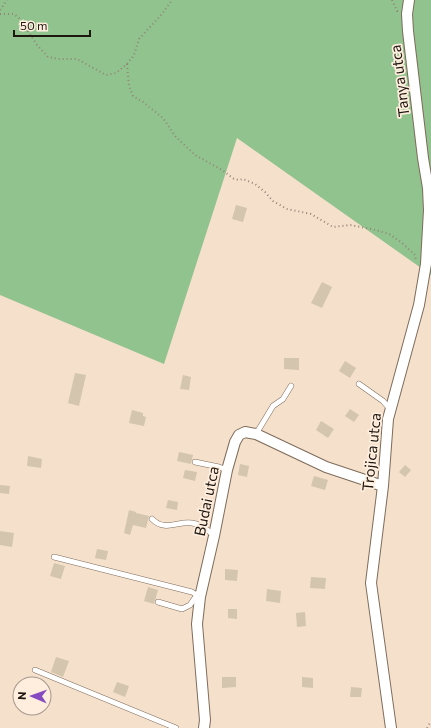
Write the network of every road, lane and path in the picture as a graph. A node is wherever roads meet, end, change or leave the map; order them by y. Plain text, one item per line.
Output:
1 (7, 0) edge
2 (172, 0) edge
3 (410, 0) edge
4 (0, 10) edge
5 (0, 14) edge
6 (127, 64) junction
7 (423, 158) joint
8 (416, 263) dead end
9 (360, 384) dead end
10 (291, 386) dead end
11 (390, 409) junction
12 (256, 434) junction
13 (195, 462) dead end
14 (227, 470) junction
15 (383, 486) junction
16 (152, 519) dead end
17 (214, 536) junction
18 (54, 557) dead end
19 (198, 596) junction
20 (158, 602) dead end
21 (35, 670) dead end
22 (431, 720) edge
23 (176, 728) edge
24 (204, 728) edge
25 (391, 728) edge
26 (427, 728) edge

1 - 4 path
2 - 6 path
3 - 7 street, Tanya utca
5 - 6 path
6 - 8 path
7 - 11 street, Trojica utca
9 - 11 lane
10 - 12 lane
11 - 15 street, Trojica utca
12 - 14 street, Budai utca
12 - 15 street
13 - 14 lane
14 - 17 street, Budai utca
15 - 25 street, Trojica utca
16 - 17 lane
17 - 19 street, Budai utca
18 - 19 lane
19 - 20 lane
19 - 24 street, Budai utca
21 - 23 lane
22 - 26 path

